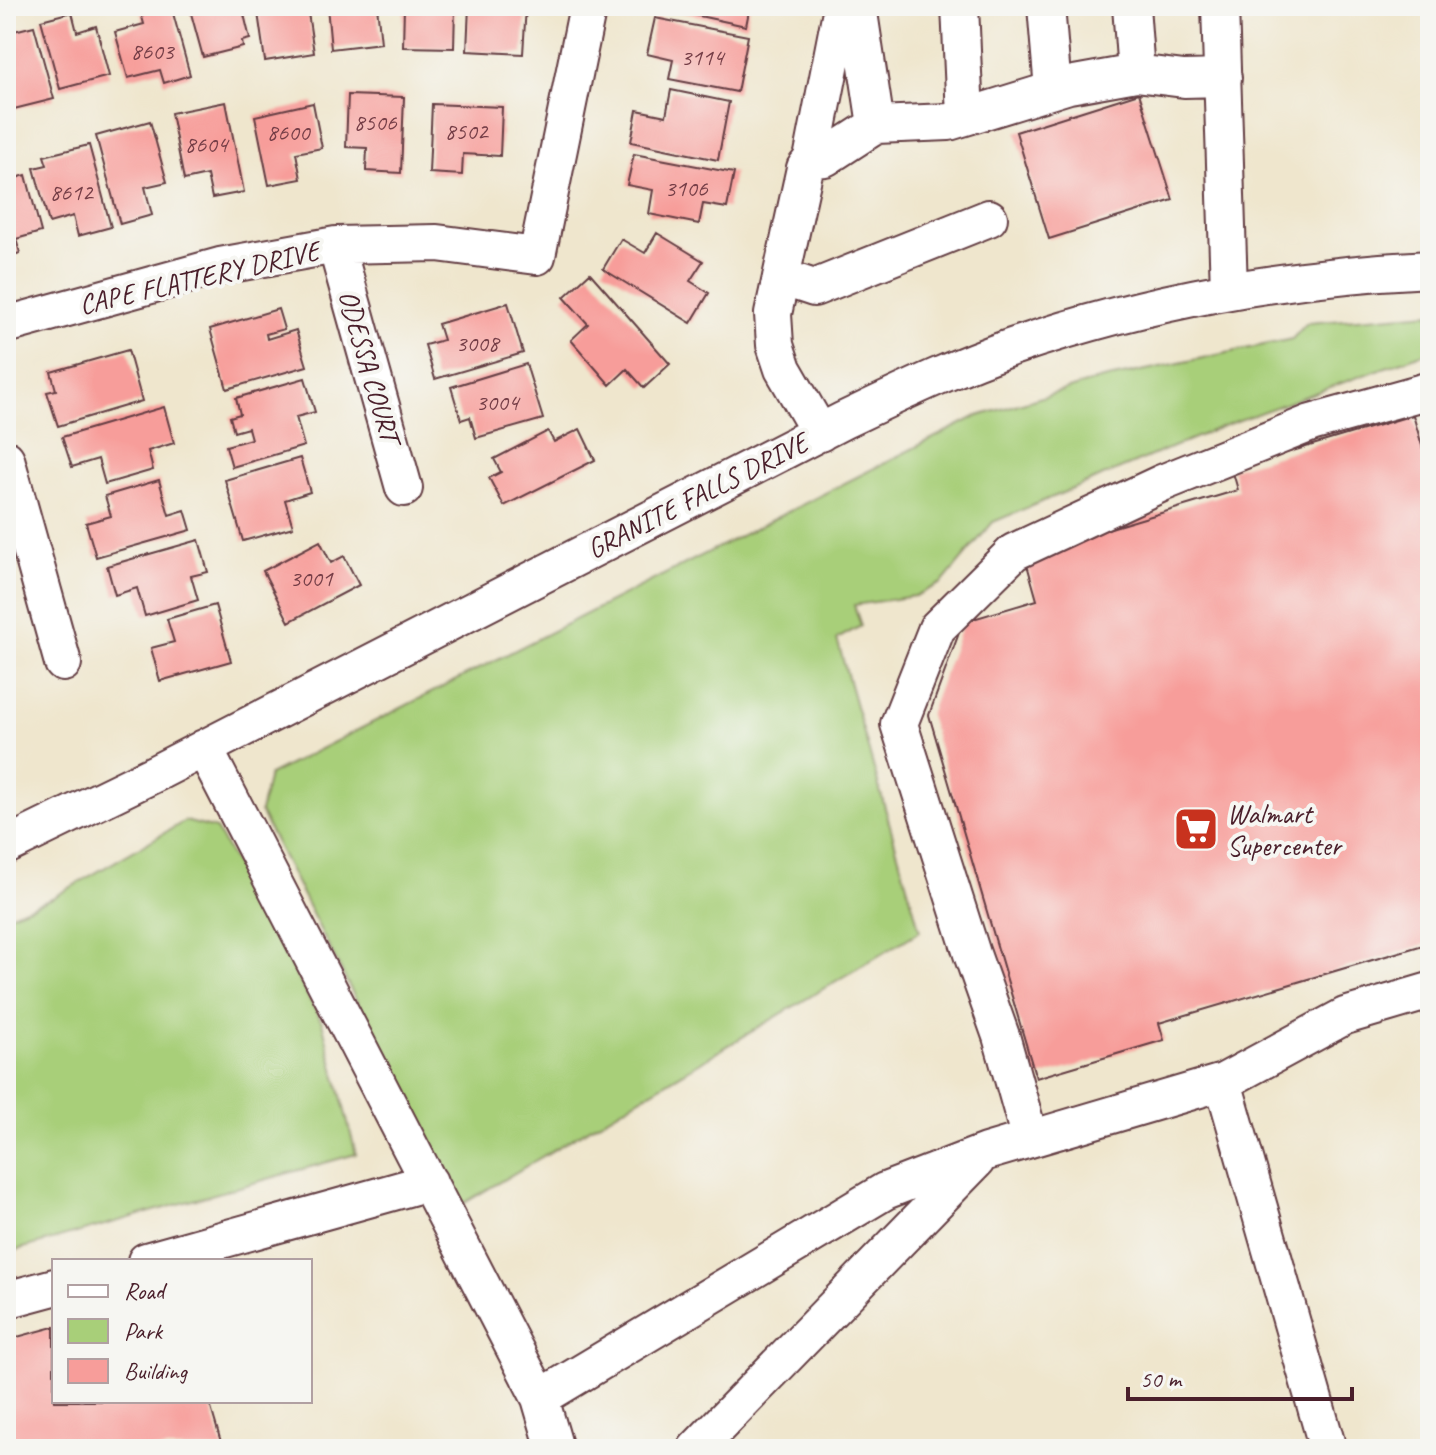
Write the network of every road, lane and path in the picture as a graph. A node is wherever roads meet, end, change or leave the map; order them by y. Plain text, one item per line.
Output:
1 (588, 6) edge
2 (842, 6) edge
3 (858, 6) edge
4 (960, 6) edge
5 (1046, 6) edge
6 (1131, 6) edge
7 (1220, 6) edge
8 (1136, 73) junction
9 (1223, 78) junction
10 (1053, 90) junction
11 (965, 116) junction
12 (876, 125) junction
13 (812, 159) junction
14 (989, 218) dead end
15 (336, 245) junction
16 (1430, 269) edge
17 (781, 277) junction
18 (1229, 290) junction
19 (6, 325) edge
20 (1430, 390) edge
21 (820, 433) junction
22 (6, 459) edge
23 (404, 488) dead end
24 (63, 663) dead end
25 (204, 748) junction
26 (6, 846) edge
27 (1430, 991) edge
28 (1223, 1082) junction
29 (1030, 1139) junction
30 (986, 1152) junction
31 (429, 1182) junction
32 (153, 1259) edge
33 (52, 1288) edge
34 (6, 1300) edge
35 (540, 1398) junction
36 (555, 1449) edge
37 (696, 1449) edge
38 (1328, 1449) edge

1 - 15 street, CAPE FLATTERY DRIVE
2 - 13 street
3 - 12 street
4 - 11 street
5 - 10 street
6 - 8 street
7 - 9 street
8 - 9 street
8 - 10 street
9 - 18 street
10 - 11 street
11 - 12 street
12 - 13 street
13 - 17 street
14 - 17 street
15 - 19 street, CAPE FLATTERY DRIVE
15 - 23 street, ODESSA COURT
16 - 18 street, GRANITE FALLS DRIVE
17 - 21 street
18 - 21 street, GRANITE FALLS DRIVE
20 - 29 street
21 - 25 street, GRANITE FALLS DRIVE
22 - 24 street
25 - 26 street, GRANITE FALLS DRIVE
25 - 31 street
27 - 28 street
28 - 29 street
28 - 38 street
29 - 30 street
30 - 35 street
30 - 37 street
31 - 32 street
31 - 35 street
33 - 34 street
35 - 36 street

